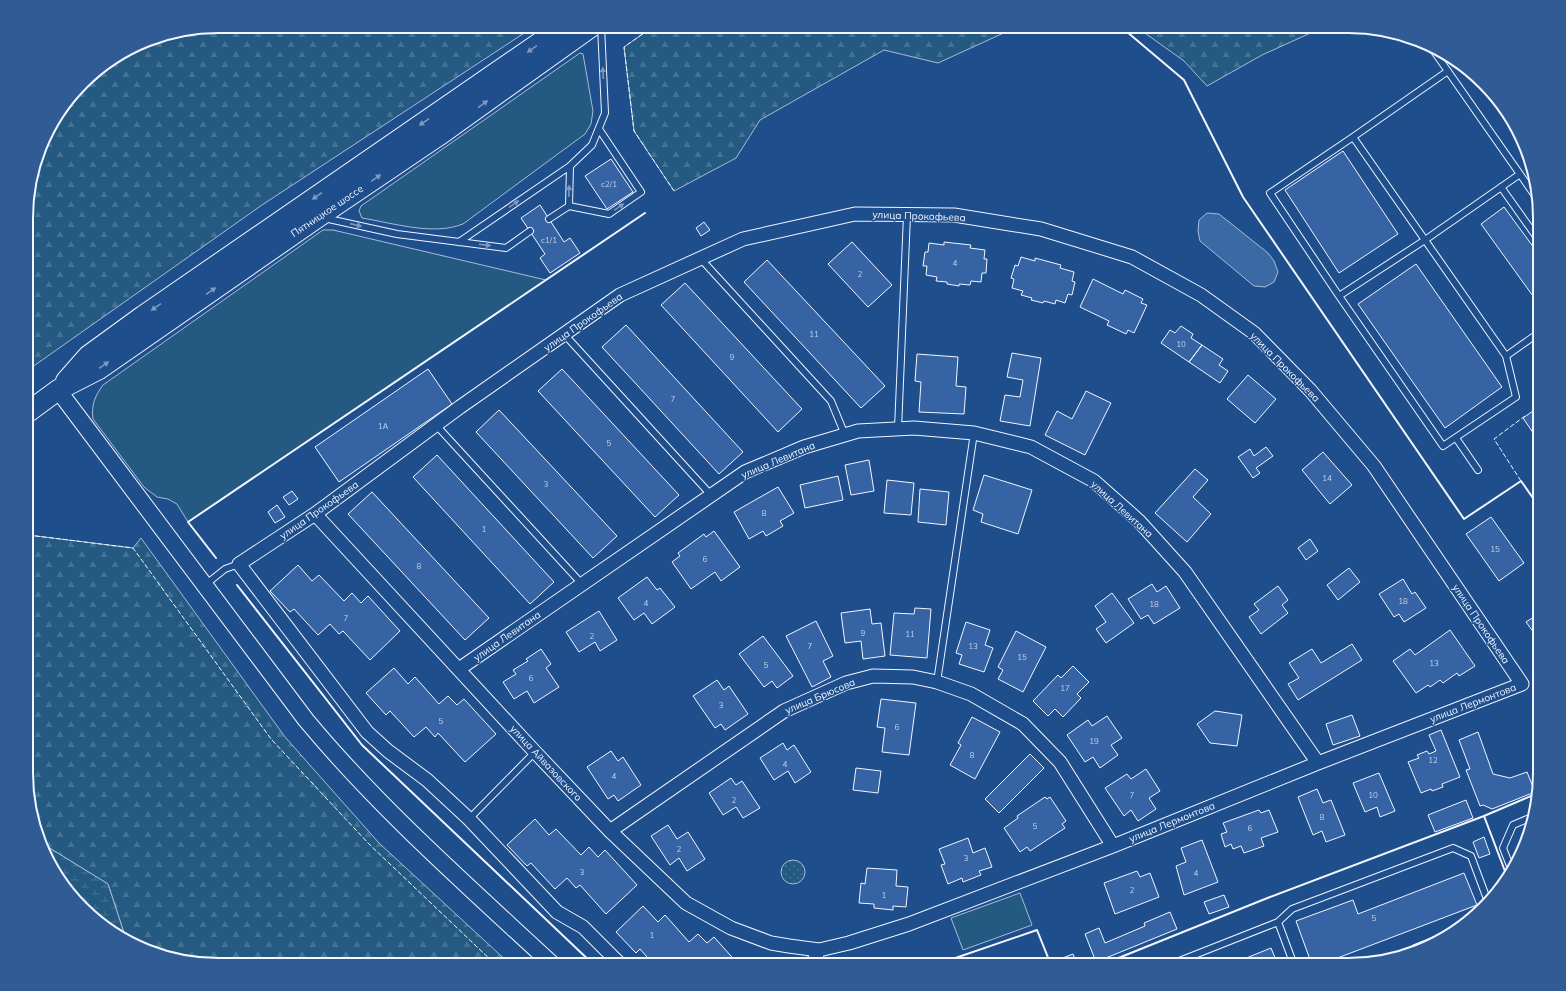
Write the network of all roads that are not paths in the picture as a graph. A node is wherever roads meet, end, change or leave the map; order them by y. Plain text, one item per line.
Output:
1 (554, 33) edge
2 (582, 33) edge
3 (601, 33) edge
4 (1438, 57) edge
5 (1448, 71) junction
6 (599, 128) junction
7 (1353, 137) junction
8 (570, 166) junction
9 (1520, 174) junction
10 (1501, 187) junction
11 (1530, 189) edge
12 (569, 206) junction
13 (907, 215) junction
14 (318, 217) junction
15 (549, 219) dead end
16 (530, 232) dead end
17 (1533, 232) edge
18 (1425, 240) junction
19 (459, 242) junction
20 (699, 258) junction
21 (1339, 296) junction
22 (564, 334) junction
23 (1533, 337) edge
24 (1506, 356) junction
25 (58, 390) junction
26 (33, 408) edge
27 (436, 425) junction
28 (898, 429) junction
29 (974, 433) junction
30 (846, 435) junction
31 (1456, 438) junction
32 (1478, 470) dead end
33 (711, 495) junction
34 (315, 514) junction
35 (239, 564) junction
36 (582, 584) junction
37 (205, 585) junction
38 (459, 669) junction
39 (937, 682) junction
40 (1522, 684) joint
41 (535, 752) junction
42 (1318, 763) junction
43 (469, 819) junction
44 (1527, 819) edge
45 (610, 831) junction
46 (1113, 846) junction
47 (1509, 864) edge
48 (1486, 896) edge
49 (1278, 922) junction
50 (819, 950) junction
51 (546, 958) edge
52 (614, 958) edge
53 (815, 958) edge
54 (1187, 958) edge
55 (1291, 958) edge

1 -> 25 main road, Пятницкое шоссе
14 -> 2 main road, Пятницкое шоссе
6 -> 3 lane
4 - 5 lane
5 - 7 lane
5 - 9 lane
6 - 8 lane
12 -> 6 lane
7 - 18 lane
7 - 21 lane
12 -> 8 lane
19 -> 8 lane
9 - 10 lane
9 - 11 lane
10 - 17 lane
10 - 18 lane
12 - 15 lane
13 - 20 street, улица Прокофьева
13 - 28 lane
13 - 40 street, улица Прокофьева
14 -> 19 lane
25 -> 14 main road, Пятницкое шоссе
19 -> 16 lane
18 - 21 lane
18 - 24 lane
20 - 22 street, улица Прокофьева
20 - 30 lane
21 - 31 lane
22 - 27 street, улица Прокофьева
22 - 33 lane
23 - 24 lane
24 - 31 lane
25 - 26 main road, Пятницкое шоссе
25 - 37 street
27 - 34 street, улица Прокофьева
27 - 36 lane
28 - 29 street, улица Левитана
28 - 30 street, улица Левитана
29 - 39 lane
29 - 42 street, улица Левитана
30 - 33 street, улица Левитана
31 - 32 lane
33 - 36 street, улица Левитана
34 - 35 street, улица Прокофьева
34 - 38 street, улица Айвазовского
35 - 37 lane
35 - 43 street
36 - 38 street, улица Левитана
37 - 51 street
38 - 41 street, улица Айвазовского
39 - 45 street, улица Брюсова
39 - 46 street, улица Брюсова
40 - 42 street, улица Лермонтова
41 - 43 lane
41 - 45 street, улица Айвазовского
42 - 46 street, улица Лермонтова
43 - 52 street
44 - 47 lane
45 - 50 street, улица Айвазовского
46 - 50 street, улица Лермонтова
48 - 49 lane
49 - 54 lane
49 - 55 lane
50 - 53 street

